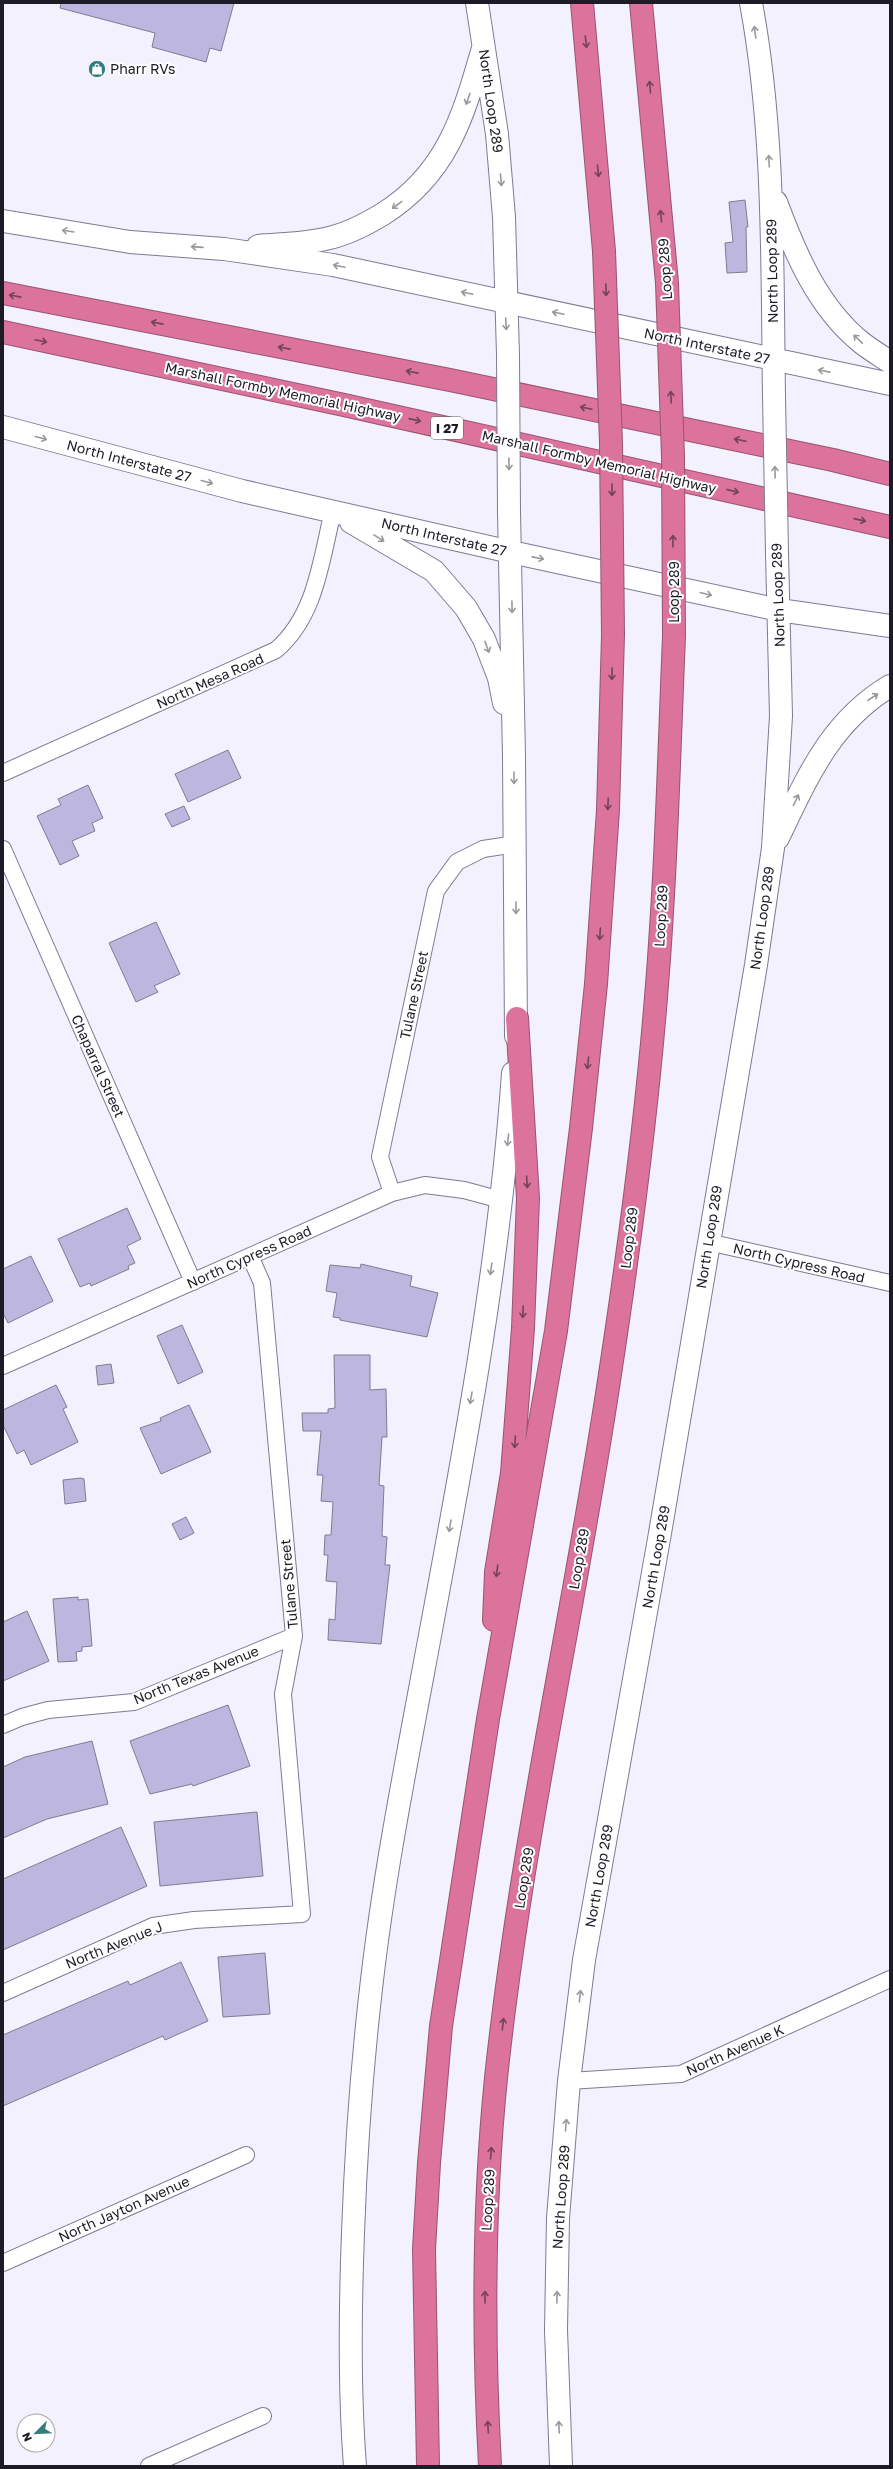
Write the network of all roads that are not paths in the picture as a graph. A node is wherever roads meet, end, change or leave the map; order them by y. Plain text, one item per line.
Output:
1 (476, 3) edge
2 (582, 3) edge
3 (641, 3) edge
4 (751, 3) edge
5 (483, 48) junction
6 (770, 188) junction
7 (3, 221) edge
8 (224, 249) junction
9 (3, 293) edge
10 (505, 301) junction
11 (3, 332) edge
12 (774, 361) junction
13 (890, 362) edge
14 (890, 384) edge
15 (3, 428) edge
16 (833, 460) junction
17 (890, 470) edge
18 (890, 474) edge
19 (333, 511) junction
20 (890, 526) edge
21 (511, 552) junction
22 (779, 610) junction
23 (890, 626) edge
24 (890, 686) edge
25 (514, 756) junction
26 (3, 773) edge
27 (515, 844) junction
28 (773, 848) junction
29 (3, 849) edge
30 (517, 1018) junction
31 (392, 1193) junction
32 (502, 1200) junction
33 (708, 1242) junction
34 (250, 1256) junction
35 (193, 1282) junction
36 (890, 1283) edge
37 (3, 1366) edge
38 (294, 1636) junction
39 (488, 1719) junction
40 (3, 1725) edge
41 (302, 1914) joint
42 (890, 1979) edge
43 (3, 1993) edge
44 (570, 2081) junction
45 (246, 2155) dead end
46 (3, 2263) edge
47 (263, 2416) dead end
48 (149, 2466) edge
49 (355, 2466) edge
50 (428, 2466) edge
51 (490, 2466) edge
52 (561, 2466) edge

1 - 5 main road, North Loop 289
2 -> 39 highway, bridge
51 -> 3 highway, Loop 289, bridge
6 -> 4 main road, North Loop 289
5 -> 8 main road
5 -> 10 main road, North Loop 289
6 - 12 main road, North Loop 289
13 -> 6 main road
8 -> 7 main road, North Interstate 27
10 -> 8 main road, North Interstate 27
16 -> 9 highway
12 -> 10 main road, North Interstate 27
10 -> 21 main road, North Loop 289, bridge
11 -> 20 highway, Marshall Formby Memorial Highway / I 27
14 -> 12 main road, North Interstate 27
22 -> 12 main road, North Loop 289, bridge
15 -> 19 main road, North Interstate 27
16 - 17 highway
16 - 18 highway
19 - 21 main road, North Interstate 27
19 -> 25 main road
19 - 26 street, North Mesa Road
21 -> 22 main road, North Interstate 27
21 -> 25 main road, North Loop 289
22 - 23 main road, North Interstate 27
22 - 28 main road, North Loop 289
28 -> 24 main road
25 -> 27 main road, North Loop 289
27 -> 30 main road, North Loop 289
27 - 31 street, Tulane Street
28 - 33 main road, North Loop 289
29 - 35 street, Chaparral Street
30 -> 32 main road, North Loop 289
30 -> 39 highway
31 - 32 street, North Cypress Road
31 - 34 street, North Cypress Road
32 -> 49 main road, North Loop 289
33 - 36 street, North Cypress Road
44 -> 33 main road, North Loop 289
34 - 35 street, North Cypress Road
34 - 38 street, Tulane Street
35 - 37 street, North Cypress Road
38 - 40 street, North Texas Avenue
38 - 41 street, Tulane Street
39 - 50 highway
41 - 43 street, North Avenue J
42 - 44 street, North Avenue K
52 -> 44 main road, North Loop 289
45 - 46 street, North Jayton Avenue
47 - 48 street

